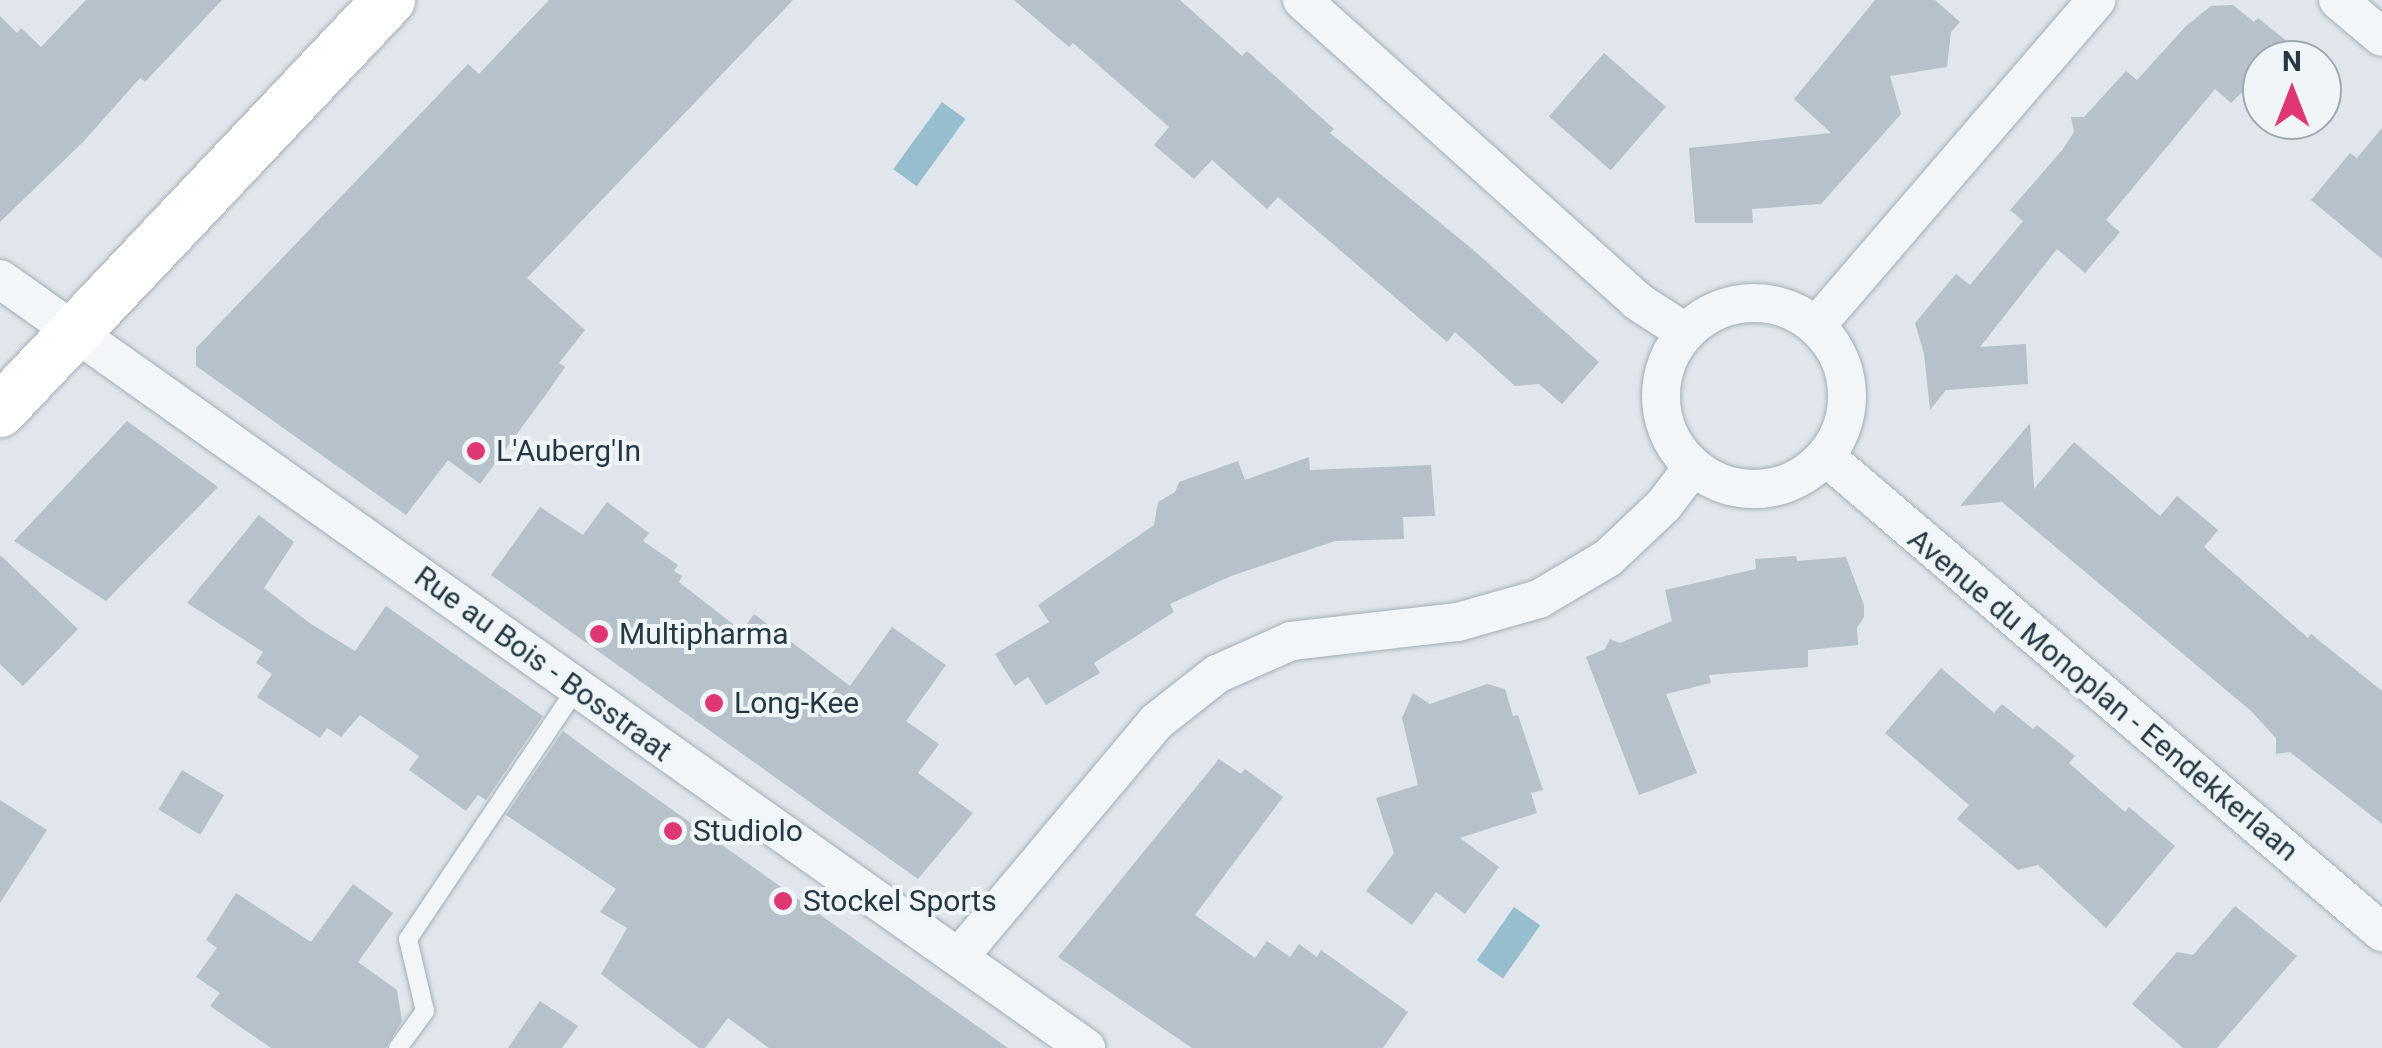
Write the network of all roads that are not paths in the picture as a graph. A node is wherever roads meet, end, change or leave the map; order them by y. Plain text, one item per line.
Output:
1 (389, 0) edge
2 (1302, 0) edge
3 (2096, 0) edge
4 (2338, 0) edge
5 (2382, 37) edge
6 (0, 279) edge
7 (1816, 326) junction
8 (1684, 332) junction
9 (73, 333) junction
10 (0, 411) edge
11 (1826, 456) junction
12 (1693, 467) junction
13 (576, 689) junction
14 (2382, 932) edge
15 (959, 957) junction
16 (398, 1048) edge
17 (1086, 1048) edge

1 - 9 street
2 - 8 street
3 - 7 street
4 - 5 street
6 - 9 street, Rue au Bois - Bosstraat
7 - 8 street
7 - 11 street
8 - 12 street
9 - 10 street
9 - 13 street, Rue au Bois - Bosstraat
11 - 12 street
11 - 14 street, Avenue du Monoplan - Eendekkerlaan
12 - 15 street
13 - 15 street, Rue au Bois - Bosstraat
13 - 16 lane
15 - 17 street, Rue au Bois - Bosstraat

